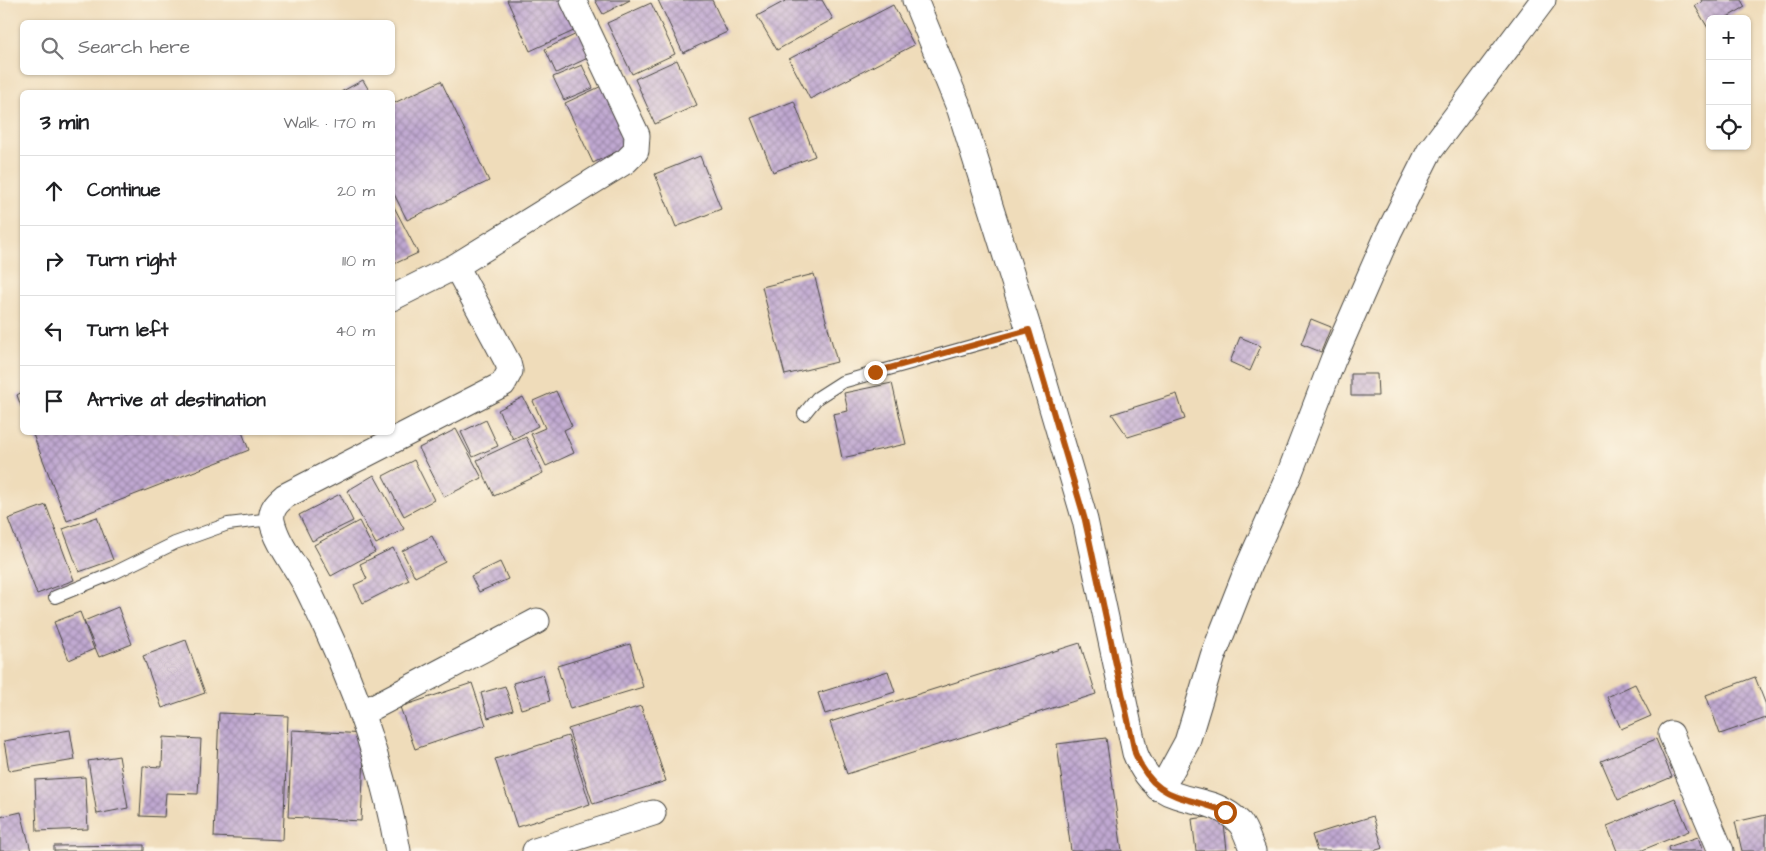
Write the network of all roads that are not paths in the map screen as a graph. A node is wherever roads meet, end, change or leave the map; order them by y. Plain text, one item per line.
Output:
1 (573, 0) edge
2 (916, 0) edge
3 (1543, 0) edge
4 (456, 266) junction
5 (395, 296) edge
6 (1029, 330) junction
7 (804, 414) dead end
8 (272, 519) junction
9 (55, 597) dead end
10 (537, 621) dead end
11 (362, 713) junction
12 (1671, 734) dead end
13 (1158, 788) junction
14 (653, 813) dead end
15 (398, 851) edge
16 (535, 851) edge
17 (1253, 851) edge
18 (1721, 851) edge

1 - 4 street
2 - 6 street
3 - 13 street
4 - 5 street
4 - 8 street
6 - 7 lane
6 - 13 street
8 - 9 lane
8 - 11 street
10 - 11 street
11 - 15 street
12 - 18 street
13 - 17 street
14 - 16 street

